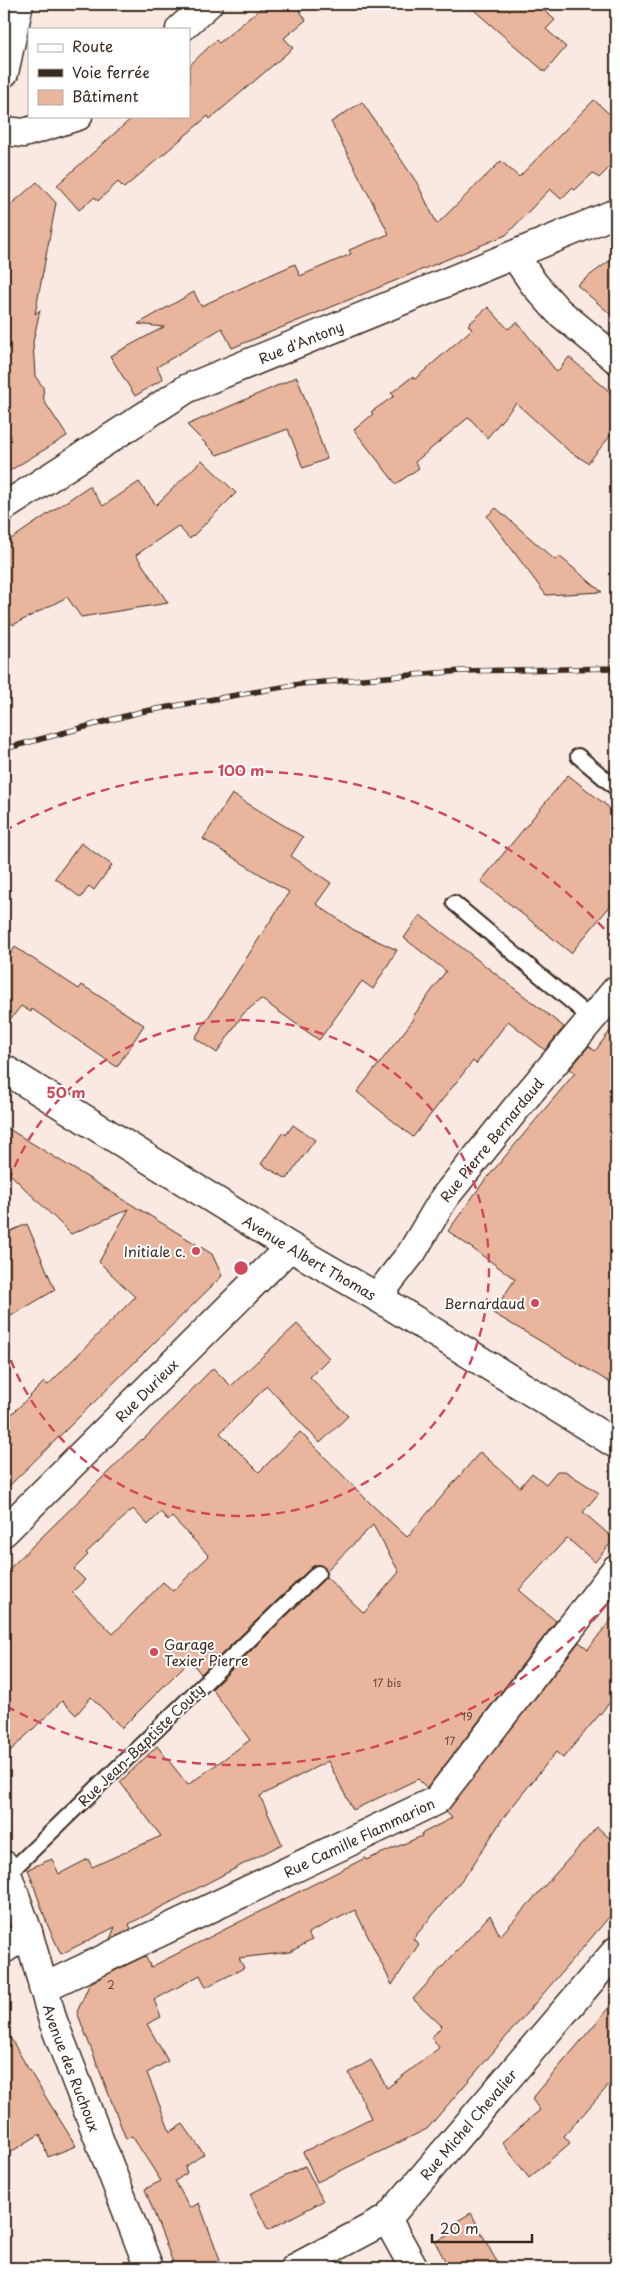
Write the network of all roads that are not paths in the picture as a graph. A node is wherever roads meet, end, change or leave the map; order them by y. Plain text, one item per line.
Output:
1 (19, 4) edge
2 (208, 4) edge
3 (181, 28) edge
4 (4, 73) edge
5 (72, 118) edge
6 (4, 131) edge
7 (616, 213) edge
8 (515, 256) junction
9 (616, 360) edge
10 (4, 507) edge
11 (578, 756) dead end
12 (616, 788) edge
13 (454, 903) dead end
14 (616, 990) edge
15 (593, 1020) junction
16 (4, 1069) edge
17 (290, 1247) junction
18 (377, 1297) junction
19 (616, 1444) edge
20 (4, 1532) edge
21 (616, 1569) edge
22 (318, 1573) dead end
23 (6, 1870) edge
24 (28, 1932) junction
25 (4, 1949) edge
26 (616, 1951) edge
27 (43, 1988) junction
28 (387, 2219) junction
29 (149, 2268) edge
30 (295, 2268) edge
31 (414, 2268) edge

1 - 4 street
2 - 3 street
5 - 6 street
7 - 8 street, Rue d'Antony
8 - 9 street
8 - 10 street, Rue d'Antony
11 - 12 lane
13 - 15 lane
14 - 15 street, Rue Pierre Bernardaud
15 - 18 street, Rue Pierre Bernardaud
16 - 17 street, Avenue Albert Thomas
17 - 18 street, Avenue Albert Thomas
17 - 20 street, Rue Durieux
18 - 19 street, Avenue Albert Thomas
21 - 27 street, Rue Camille Flammarion
22 - 23 lane, Rue Jean-Baptiste Couty
23 - 24 street, Avenue des Ruchoux
24 - 25 street
24 - 27 street, Avenue des Ruchoux
26 - 28 street, Rue Michel Chevalier
27 - 29 street, Avenue des Ruchoux
28 - 30 street, Rue Michel Chevalier
28 - 31 street

